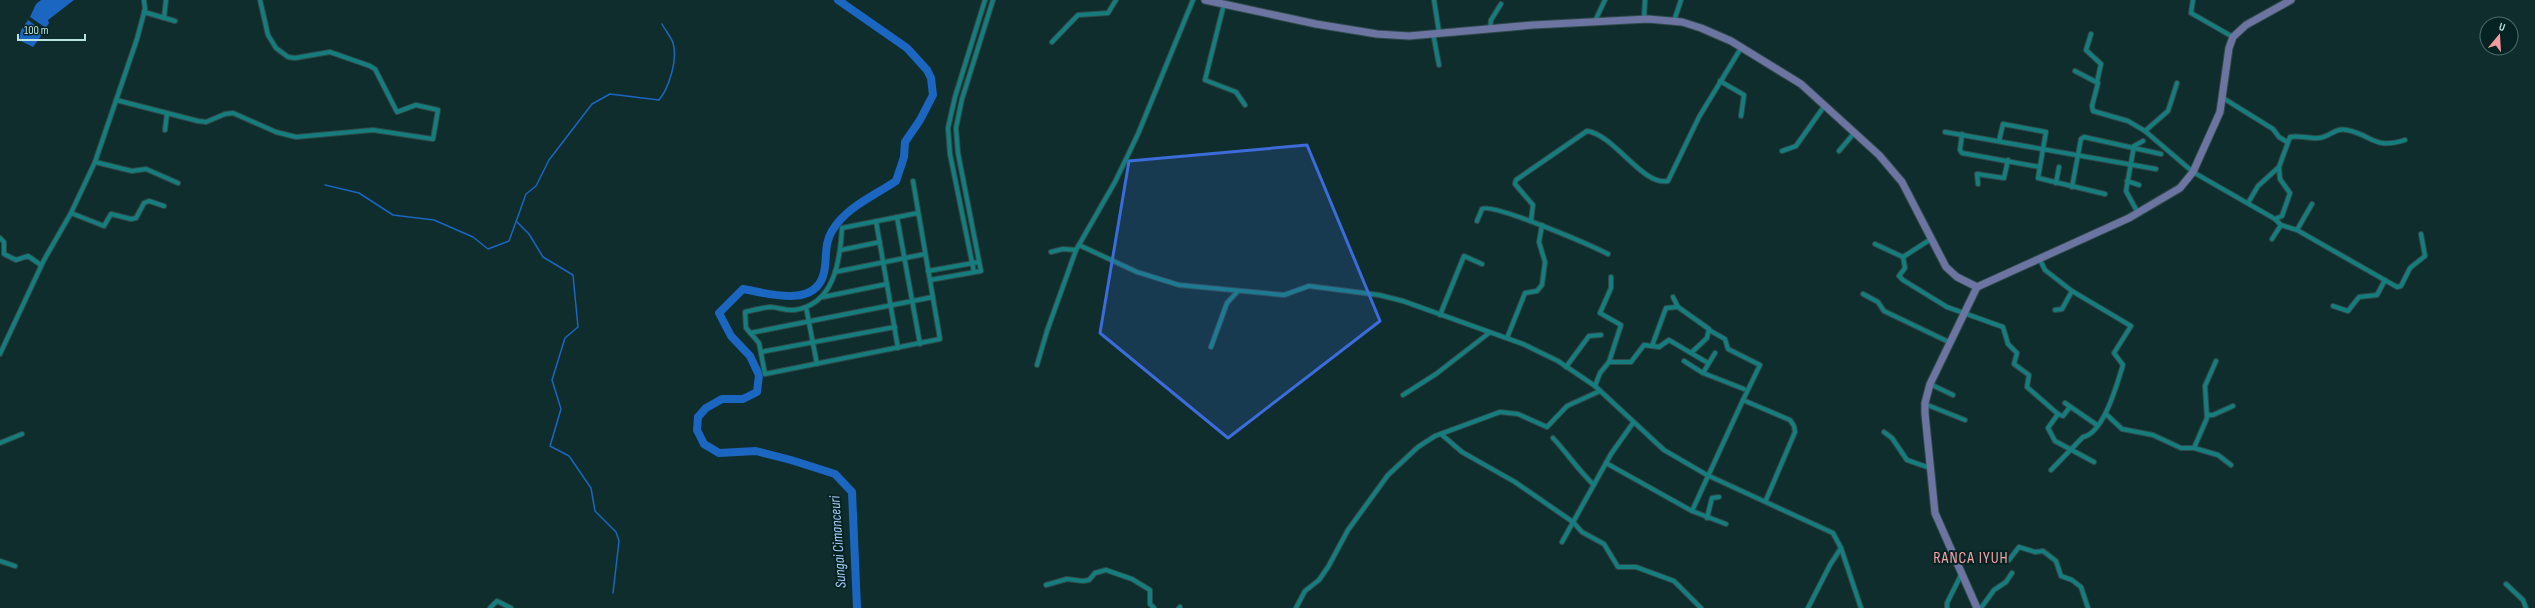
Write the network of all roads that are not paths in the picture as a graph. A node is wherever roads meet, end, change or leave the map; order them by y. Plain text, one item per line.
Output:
1 (144, 0) edge
2 (166, 0) edge
3 (260, 0) edge
4 (985, 0) edge
5 (993, 0) edge
6 (1116, 0) edge
7 (1194, 0) edge
8 (1205, 0) edge
9 (1434, 0) edge
10 (1606, 0) edge
11 (1645, 0) edge
12 (1681, 0) edge
13 (2193, 0) edge
14 (2291, 0) edge
15 (1224, 3) junction
16 (1501, 4) dead end
17 (144, 12) junction
18 (164, 18) junction
19 (1643, 20) junction
20 (175, 21) dead end
21 (1595, 21) junction
22 (1674, 21) junction
23 (1490, 29) junction
24 (1436, 33) junction
25 (2091, 34) dead end
26 (2232, 37) junction
27 (1052, 42) dead end
28 (1741, 48) junction
29 (1439, 65) dead end
30 (2075, 71) dead end
31 (1720, 81) junction
32 (2097, 82) junction
33 (2177, 83) dead end
34 (2223, 98) junction
35 (116, 100) junction
36 (1245, 105) dead end
37 (1826, 105) junction
38 (167, 114) junction
39 (1741, 116) dead end
40 (165, 130) dead end
41 (2144, 131) junction
42 (1855, 132) junction
43 (1945, 132) dead end
44 (1962, 134) junction
45 (2405, 140) dead end
46 (1999, 141) junction
47 (2143, 141) dead end
48 (2287, 142) junction
49 (2134, 146) junction
50 (2044, 150) junction
51 (1782, 151) dead end
52 (1839, 151) dead end
53 (2161, 154) dead end
54 (2078, 156) junction
55 (2008, 160) junction
56 (95, 162) junction
57 (2130, 165) junction
58 (2040, 167) junction
59 (2059, 167) dead end
60 (2279, 167) junction
61 (2156, 169) dead end
62 (2193, 172) junction
63 (913, 181) dead end
64 (2127, 182) junction
65 (178, 183) dead end
66 (2056, 183) junction
67 (1978, 184) dead end
68 (2139, 185) dead end
69 (2072, 187) junction
70 (2105, 194) dead end
71 (2248, 203) junction
72 (2312, 204) dead end
73 (164, 206) dead end
74 (71, 213) junction
75 (918, 213) junction
76 (2138, 213) junction
77 (897, 217) junction
78 (2275, 219) junction
79 (876, 221) junction
80 (1477, 221) dead end
81 (1531, 221) junction
82 (1542, 225) junction
83 (2281, 225) junction
84 (2298, 230) junction
85 (2421, 234) dead end
86 (0, 238) edge
87 (1931, 239) junction
88 (2272, 239) dead end
89 (880, 242) junction
90 (1875, 244) dead end
91 (1079, 245) junction
92 (841, 250) junction
93 (1076, 250) junction
94 (1051, 252) dead end
95 (925, 254) junction
96 (1608, 254) dead end
97 (1903, 257) junction
98 (904, 258) junction
99 (2039, 258) junction
100 (884, 262) junction
101 (979, 262) junction
102 (972, 264) junction
103 (1482, 264) dead end
104 (42, 265) junction
105 (835, 272) junction
106 (928, 272) junction
107 (974, 272) junction
108 (1611, 276) dead end
109 (930, 280) junction
110 (2385, 280) junction
111 (887, 284) junction
112 (1977, 287) junction
113 (1238, 291) junction
114 (2072, 291) junction
115 (1863, 294) dead end
116 (823, 297) junction
117 (933, 297) junction
118 (1673, 297) dead end
119 (912, 301) junction
120 (891, 305) junction
121 (2333, 306) dead end
122 (806, 307) junction
123 (1678, 307) junction
124 (2054, 310) dead end
125 (1440, 314) junction
126 (1965, 314) junction
127 (809, 321) junction
128 (895, 326) junction
129 (1709, 330) junction
130 (750, 333) junction
131 (1489, 333) junction
132 (1601, 335) dead end
133 (1507, 338) junction
134 (813, 342) junction
135 (1952, 343) junction
136 (920, 344) junction
137 (1211, 346) dead end
138 (1652, 346) junction
139 (898, 348) junction
140 (761, 352) junction
141 (1691, 353) junction
142 (1715, 353) dead end
143 (0, 354) edge
144 (1684, 361) dead end
145 (2216, 361) dead end
146 (1609, 362) junction
147 (1708, 363) junction
148 (817, 364) junction
149 (1037, 366) dead end
150 (1566, 367) junction
151 (1703, 373) junction
152 (1930, 384) junction
153 (1595, 386) junction
154 (1744, 389) dead end
155 (1600, 391) junction
156 (1403, 395) dead end
157 (1953, 395) dead end
158 (1743, 400) junction
159 (2065, 403) dead end
160 (1925, 404) junction
161 (2233, 406) dead end
162 (2070, 407) junction
163 (2058, 414) junction
164 (2106, 414) junction
165 (2206, 415) junction
166 (1965, 420) dead end
167 (1633, 423) junction
168 (2097, 425) junction
169 (1884, 432) dead end
170 (22, 434) dead end
171 (1441, 434) junction
172 (1553, 438) dead end
173 (0, 443) edge
174 (2194, 448) junction
175 (2071, 451) junction
176 (2094, 462) dead end
177 (1606, 463) junction
178 (2230, 465) dead end
179 (1930, 468) junction
180 (2051, 470) dead end
181 (1707, 475) junction
182 (1594, 485) junction
183 (1719, 497) dead end
184 (1766, 500) junction
185 (1692, 511) junction
186 (1707, 518) junction
187 (1573, 522) junction
188 (1726, 524) dead end
189 (1562, 542) dead end
190 (1841, 548) junction
191 (2009, 560) dead end
192 (0, 561) edge
193 (15, 566) dead end
194 (2012, 573) dead end
195 (1961, 575) junction
196 (2506, 584) dead end
197 (1046, 586) dead end
198 (490, 608) edge
199 (511, 608) edge
200 (1154, 608) edge
201 (1296, 608) edge
202 (1701, 608) edge
203 (1808, 608) edge
204 (1862, 608) edge
205 (1947, 608) edge
206 (1977, 608) edge
207 (1981, 608) edge
208 (2088, 608) edge
209 (2526, 608) edge

1 - 17 street
2 - 18 street
3 - 38 street
4 - 102 street
5 - 101 street
6 - 27 street
7 - 91 street
8 - 15 main road
9 - 24 street
10 - 21 street
11 - 19 street
12 - 22 street
13 - 26 street
14 - 26 main road
15 - 24 main road
15 - 36 street
16 - 23 street
17 - 18 street
17 - 35 street
18 - 20 street
19 - 21 main road
19 - 22 main road
21 - 23 main road
22 - 28 main road
23 - 24 main road
24 - 29 street
25 - 32 street
26 - 34 main road
28 - 31 street
28 - 37 main road
30 - 32 street
31 - 39 street
31 - 81 street
32 - 41 street
33 - 41 street
34 - 48 street
34 - 62 main road
35 - 38 street
35 - 56 street
37 - 42 main road
37 - 51 street
38 - 40 street
41 - 62 street
42 - 52 street
42 - 87 main road
43 - 44 street
44 - 46 street
44 - 55 street
45 - 48 street
46 - 50 street
46 - 50 street
47 - 49 street
48 - 60 street
49 - 53 street
49 - 54 street
49 - 57 street
50 - 54 street
50 - 58 street
54 - 57 street
54 - 69 street
55 - 58 street
55 - 67 street
56 - 65 street
56 - 74 street
57 - 61 street
57 - 64 street
58 - 66 street
59 - 66 street
60 - 71 street
60 - 78 street
62 - 71 street
62 - 76 main road
63 - 75 street
64 - 68 street
64 - 76 street
66 - 69 street
69 - 70 street
71 - 78 street
72 - 84 street
73 - 74 street
74 - 104 street
75 - 77 street
75 - 95 street
76 - 99 main road
77 - 79 street
77 - 98 street
78 - 83 street
79 - 89 street
79 - 92 street
80 - 81 street
81 - 82 street
82 - 96 street
82 - 133 street
83 - 84 street
83 - 88 street
84 - 110 street
85 - 110 street
86 - 104 street
87 - 97 street
87 - 112 main road
89 - 92 street
89 - 100 street
90 - 97 street
91 - 93 street
91 - 113 street
92 - 105 street
93 - 94 street
93 - 149 street
95 - 98 street
95 - 106 street
97 - 126 street
98 - 100 street
98 - 119 street
99 - 112 main road
99 - 114 street
100 - 105 street
100 - 111 street
101 - 102 street
101 - 107 street
102 - 106 street
102 - 107 street
103 - 125 street
104 - 143 street
105 - 116 street
106 - 109 street
107 - 109 street
108 - 146 street
109 - 117 street
110 - 121 street
111 - 116 street
111 - 120 street
112 - 126 main road
113 - 125 street
113 - 137 street
114 - 124 street
114 - 164 street
115 - 135 street
116 - 122 street
117 - 119 street
117 - 136 street
118 - 123 street
119 - 120 street
119 - 136 street
120 - 127 street
120 - 128 street
122 - 127 street
122 - 130 street
123 - 129 street
123 - 138 street
125 - 131 street
126 - 135 main road
126 - 163 street
127 - 130 street
127 - 134 street
128 - 134 street
128 - 139 street
129 - 141 street
129 - 158 street
130 - 140 street
131 - 133 street
131 - 156 street
132 - 150 street
133 - 150 street
134 - 140 street
134 - 148 street
135 - 152 main road
136 - 139 street
138 - 141 street
138 - 146 street
139 - 148 street
140 - 148 street
141 - 147 street
142 - 147 street
144 - 151 street
145 - 165 street
146 - 153 street
147 - 151 street
150 - 153 street
151 - 154 street
152 - 157 street
152 - 160 main road
153 - 155 street
155 - 167 street
155 - 171 street
158 - 181 street
158 - 184 street
159 - 162 street
160 - 166 street
160 - 179 main road
161 - 165 street
162 - 163 street
162 - 168 street
163 - 175 street
164 - 168 street
164 - 174 street
165 - 174 street
167 - 177 street
167 - 181 street
168 - 175 street
169 - 179 street
170 - 173 street
171 - 187 street
171 - 201 street
172 - 182 street
174 - 178 street
175 - 176 street
175 - 180 street
177 - 182 street
177 - 185 street
179 - 195 main road
181 - 184 street
181 - 185 street
182 - 187 street
183 - 186 street
184 - 190 street
185 - 186 street
186 - 188 street
187 - 189 street
187 - 202 street
190 - 203 street
190 - 204 street
191 - 208 street
192 - 193 street
194 - 207 street
195 - 205 street
195 - 206 main road
196 - 209 street
197 - 200 street
198 - 199 street

